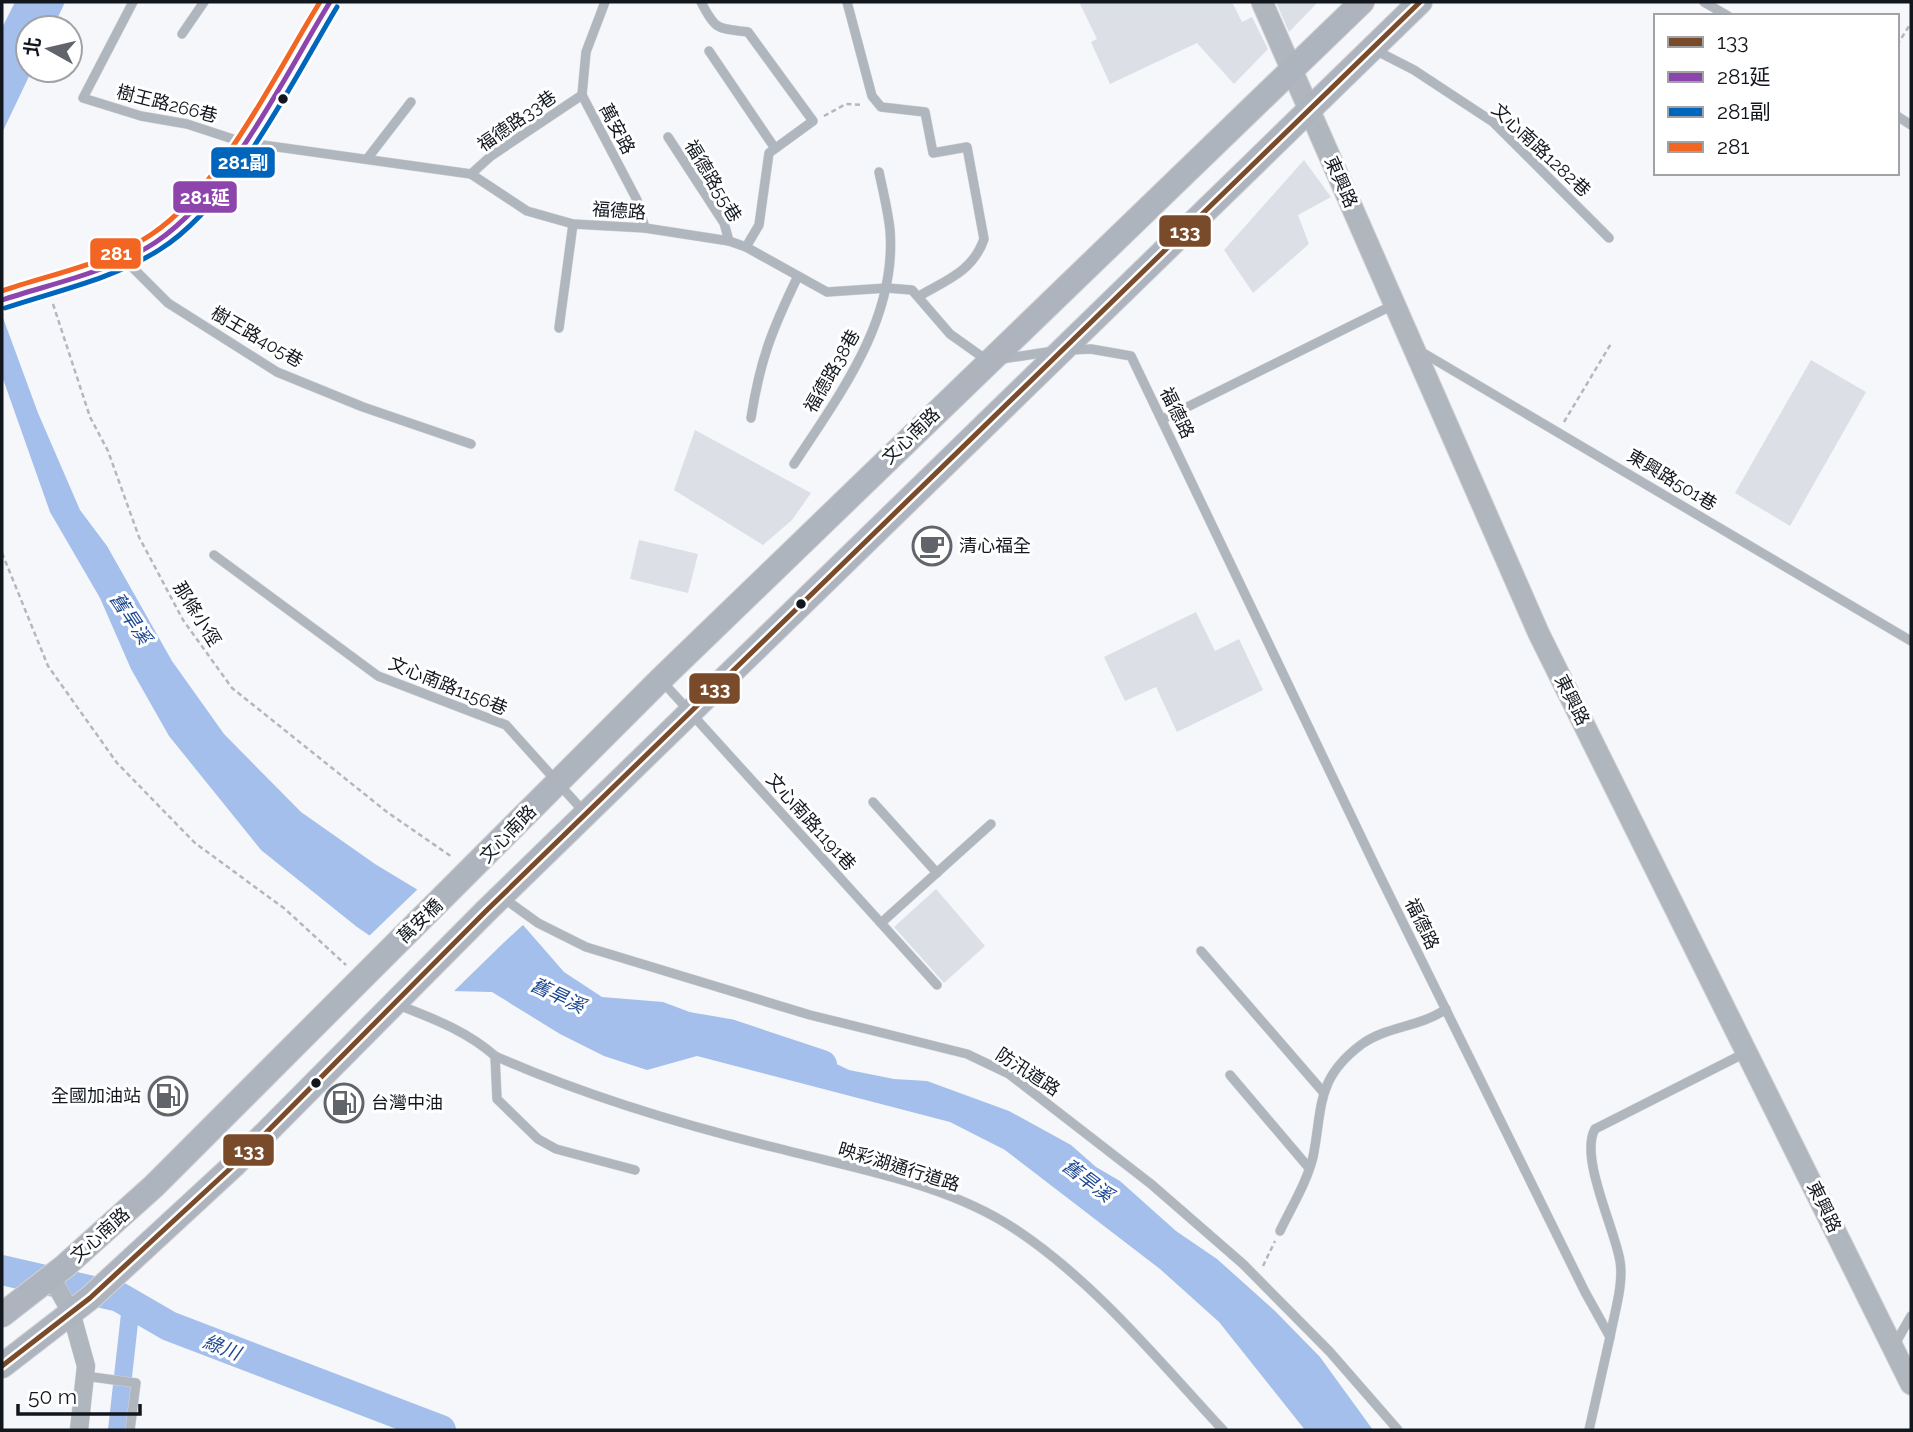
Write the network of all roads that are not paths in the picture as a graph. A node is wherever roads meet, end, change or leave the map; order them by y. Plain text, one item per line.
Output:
1 (133, 2) edge
2 (204, 2) edge
3 (330, 2) edge
4 (605, 2) edge
5 (701, 2) edge
6 (847, 2) edge
7 (1262, 2) edge
8 (1362, 2) edge
9 (1420, 2) edge
10 (1704, 2) edge
11 (1725, 14) edge
12 (182, 34) dead end
13 (1373, 49) junction
14 (709, 51) dead end
15 (1293, 69) junction
16 (582, 95) junction
17 (411, 102) dead end
18 (1310, 109) junction
19 (668, 137) dead end
20 (242, 142) junction
21 (774, 147) junction
22 (367, 159) junction
23 (879, 172) dead end
24 (471, 174) junction
25 (573, 224) junction
26 (645, 228) junction
27 (1609, 238) dead end
28 (729, 241) junction
29 (746, 247) junction
30 (123, 258) junction
31 (797, 278) junction
32 (887, 288) junction
33 (919, 296) junction
34 (2, 300) edge
35 (1395, 304) junction
36 (559, 328) dead end
37 (1416, 348) junction
38 (1060, 350) junction
39 (987, 362) junction
40 (751, 418) dead end
41 (1163, 419) junction
42 (471, 444) dead end
43 (794, 464) dead end
44 (214, 555) dead end
45 (1911, 641) edge
46 (661, 680) junction
47 (691, 713) junction
48 (557, 783) junction
49 (873, 802) dead end
50 (586, 814) junction
51 (991, 824) dead end
52 (462, 868) joint
53 (937, 873) junction
54 (494, 904) junction
55 (881, 923) junction
56 (1201, 951) dead end
57 (361, 967) joint
58 (937, 985) dead end
59 (397, 1001) junction
60 (1446, 1009) junction
61 (1748, 1052) junction
62 (495, 1056) junction
63 (1230, 1075) dead end
64 (1324, 1093) junction
65 (1309, 1168) junction
66 (635, 1170) dead end
67 (1280, 1231) road end
68 (58, 1272) junction
69 (81, 1305) junction
70 (2, 1315) edge
71 (1911, 1316) edge
72 (1611, 1337) junction
73 (1893, 1347) junction
74 (2, 1366) edge
75 (85, 1376) junction
76 (1911, 1384) edge
77 (79, 1430) edge
78 (130, 1430) edge
79 (1223, 1430) edge
80 (1398, 1430) edge
81 (1589, 1430) edge

1 - 20 lane, 樹王路266巷
2 - 12 lane
3 - 20 street
4 - 16 lane, 萬安路
5 - 21 lane
6 - 33 lane
7 - 15 street, 東興路
8 - 15 main road, 文心南路
9 - 13 main road
10 - 11 lane
13 - 18 main road
13 - 27 lane, 文心南路1282巷
14 - 21 lane
15 - 18 street, 東興路
15 - 39 main road, 文心南路
16 - 24 lane, 福德路33巷
16 - 26 lane, 萬安路
17 - 22 lane
18 - 35 street, 東興路
18 - 38 main road
19 - 28 lane, 福德路55巷
20 - 22 lane, 福德路
20 - 30 street
21 - 29 lane
22 - 24 lane, 福德路
23 - 32 lane, 福德路38巷
24 - 25 lane, 福德路
25 - 26 lane, 福德路
25 - 36 lane
26 - 28 lane, 福德路
28 - 29 lane, 福德路
29 - 31 lane, 福德路
30 - 34 street
30 - 42 lane, 樹王路405巷
31 - 32 lane, 福德路
31 - 40 lane
32 - 33 lane, 福德路
32 - 43 lane, 福德路38巷
33 - 39 lane
35 - 37 street, 東興路
35 - 41 lane
37 - 45 lane, 東興路501巷
37 - 61 street, 東興路
38 - 39 lane, 福德路
38 - 41 lane, 福德路
38 - 47 main road
39 - 46 main road, 文心南路
41 - 60 lane, 福德路
44 - 48 lane, 文心南路1156巷
46 - 47 lane, 文心南路1191巷
46 - 48 main road, 文心南路
47 - 50 main road
47 - 55 lane, 文心南路1191巷
48 - 50 lane, 文心南路1156巷
48 - 52 main road, 文心南路
49 - 53 lane
50 - 54 main road
51 - 53 lane
52 - 57 main road, 萬安橋
53 - 55 lane
54 - 59 main road
54 - 80 lane, 防汛道路
55 - 58 lane, 文心南路1191巷
56 - 64 lane
57 - 68 main road, 文心南路
59 - 62 lane, 映彩湖通行道路
59 - 69 main road
60 - 64 lane
60 - 72 lane, 福德路
61 - 72 lane
61 - 73 street, 東興路
62 - 66 lane
62 - 79 lane, 映彩湖通行道路
63 - 65 lane
64 - 65 lane
65 - 67 lane
68 - 69 street
68 - 70 main road, 文心南路
69 - 74 main road
69 - 75 street
71 - 73 lane
72 - 81 lane
73 - 76 street, 東興路
75 - 77 street
75 - 78 lane

